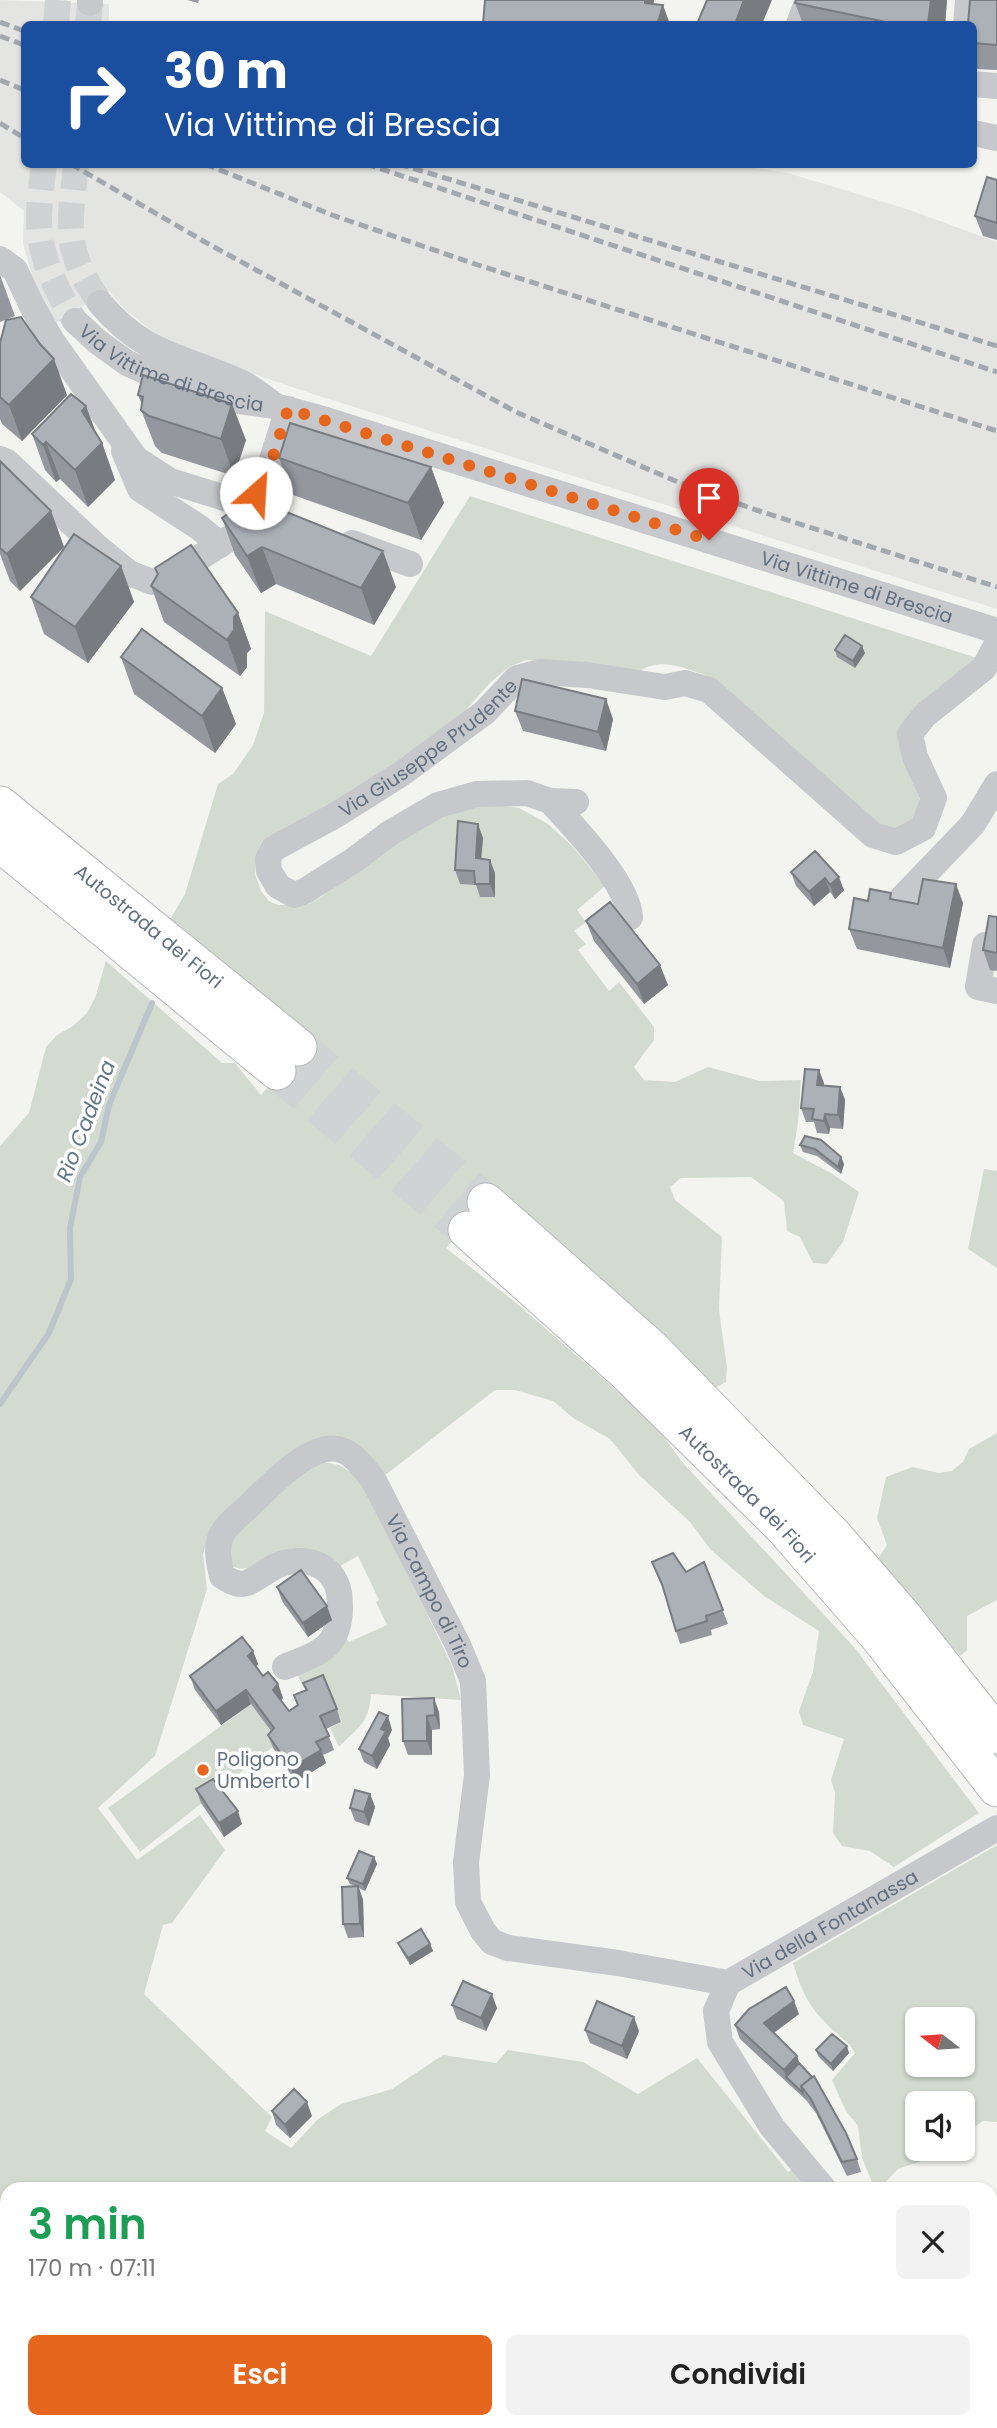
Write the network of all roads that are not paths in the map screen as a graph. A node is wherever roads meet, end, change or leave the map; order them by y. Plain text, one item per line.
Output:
1 (808, 0) edge
2 (968, 0) edge
3 (800, 21) edge
4 (966, 21) edge
5 (977, 84) edge
6 (997, 86) edge
7 (977, 134) edge
8 (997, 138) edge
9 (0, 259) edge
10 (100, 303) tunnel mouth
11 (75, 321) tunnel mouth
12 (281, 407) junction
13 (119, 438) junction
14 (0, 459) edge
15 (286, 520) edge
16 (323, 532) edge
17 (219, 545) junction
18 (411, 564) dead end
19 (997, 631) edge
20 (997, 644) edge
21 (997, 784) edge
22 (550, 801) junction
23 (576, 802) dead end
24 (0, 805) edge
25 (0, 843) edge
26 (901, 899) edge
27 (630, 917) dead end
28 (985, 945) edge
29 (997, 991) edge
30 (249, 1027) junction
31 (287, 1059) tunnel mouth
32 (285, 1667) dead end
33 (997, 1735) edge
34 (997, 1788) edge
35 (993, 1831) edge
36 (729, 1983) junction
37 (818, 2182) edge

1 - 3 street
2 - 4 street
5 - 6 street
7 - 8 street
9 - 13 street
10 - 12 street, Via Vittime di Brescia
11 - 12 street, Via Vittime di Brescia
12 - 13 street
12 - 19 street, Via Vittime di Brescia
13 - 17 street
14 - 17 street
15 - 17 street
16 - 18 street
20 - 22 street, Via Giuseppe Prudente
21 - 26 street
22 - 23 street, Via Giuseppe Prudente
22 - 27 street
24 - 30 highway, Autostrada dei Fiori
25 - 30 highway, Autostrada dei Fiori
28 - 29 street
30 - 31 highway, Autostrada dei Fiori
32 - 36 street, Via Campo di Tiro
33 - 34 highway, Autostrada dei Fiori
35 - 36 street, Via della Fontanassa
36 - 37 street, Via della Fontanassa

